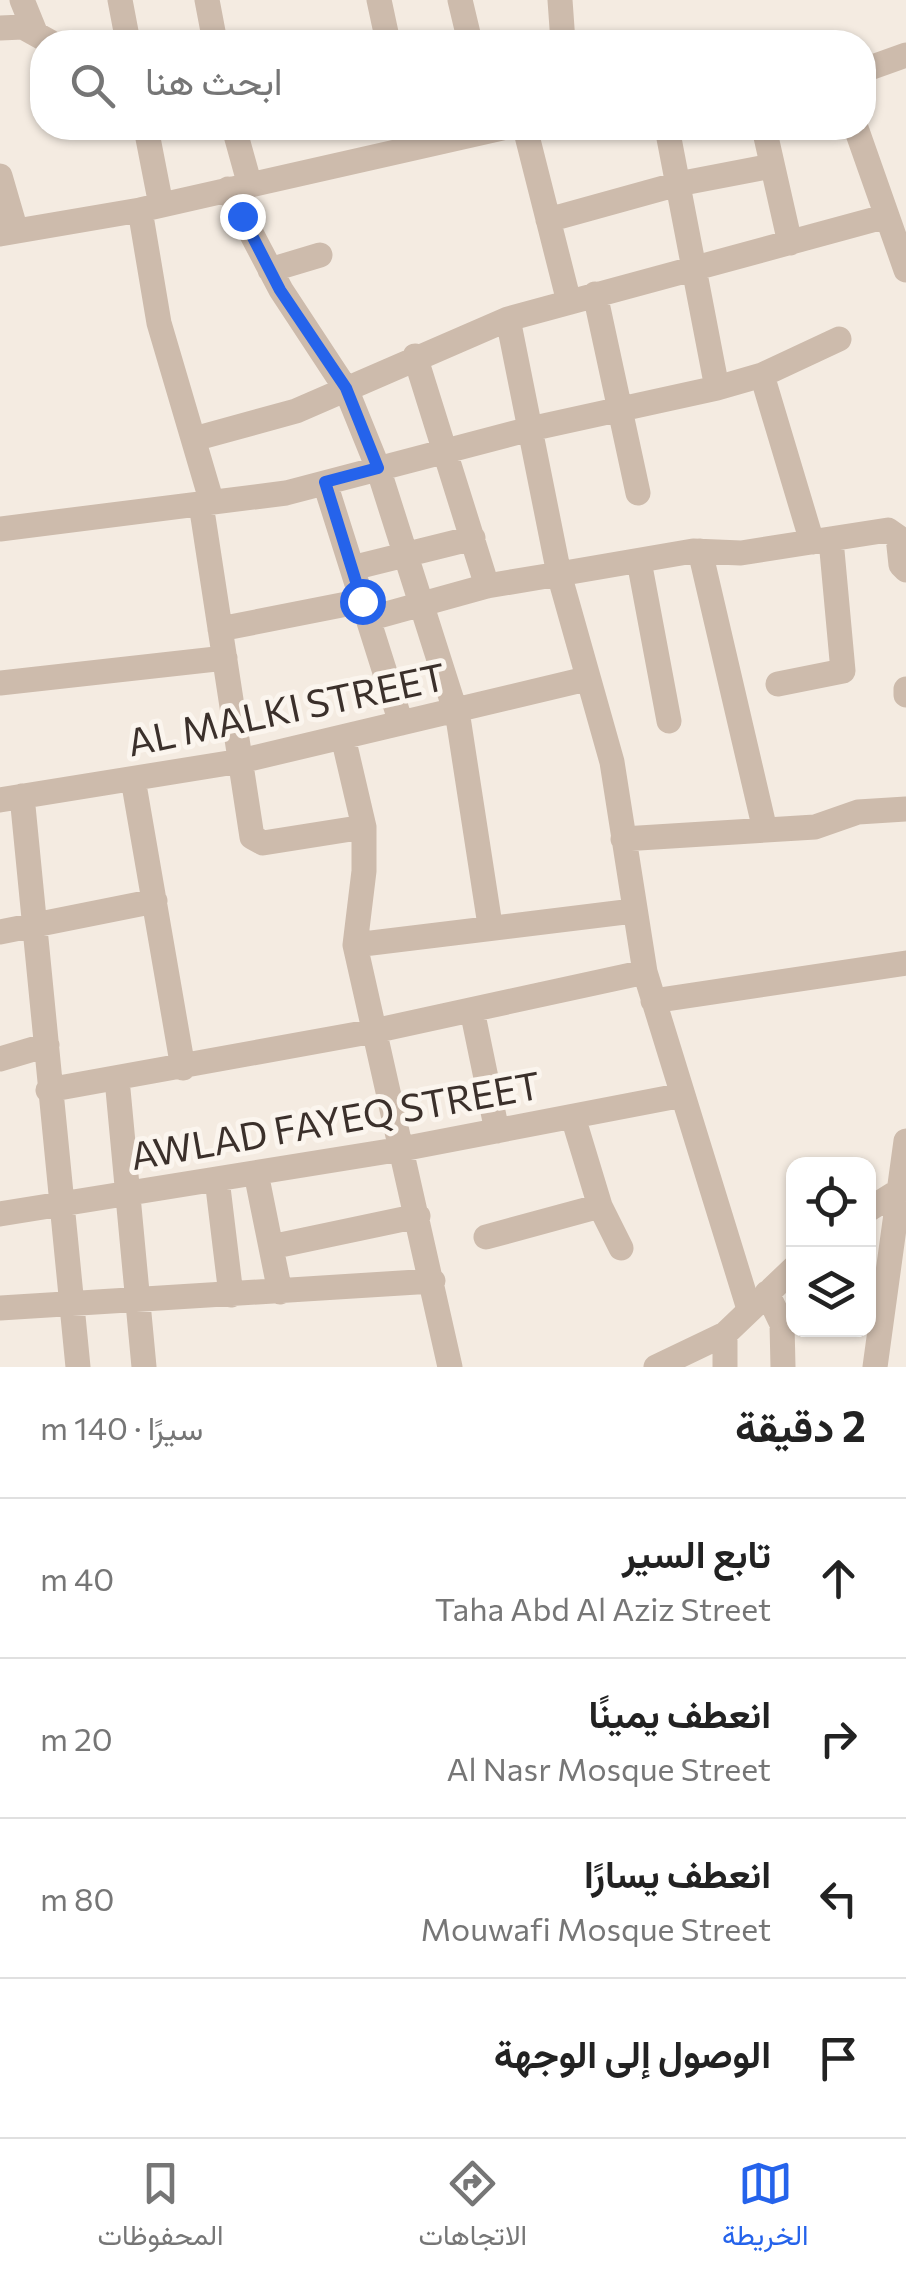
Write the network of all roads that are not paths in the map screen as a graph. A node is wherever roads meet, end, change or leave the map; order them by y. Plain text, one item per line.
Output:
1 (22, 0) edge
2 (120, 0) edge
3 (206, 0) edge
4 (379, 0) edge
5 (460, 0) edge
6 (560, 0) edge
7 (0, 28) edge
8 (39, 30) edge
9 (126, 30) edge
10 (212, 30) edge
11 (385, 30) edge
12 (467, 30) edge
13 (562, 30) edge
14 (30, 34) edge
15 (906, 55) edge
16 (876, 66) edge
17 (147, 140) edge
18 (235, 140) edge
19 (399, 140) edge
20 (527, 140) edge
21 (669, 140) edge
22 (767, 140) edge
23 (860, 140) edge
24 (772, 166) junction
25 (0, 176) edge
26 (678, 184) junction
27 (238, 186) junction
28 (150, 207) junction
29 (887, 216) junction
30 (548, 220) junction
31 (8, 232) edge
32 (790, 243) junction
33 (320, 255) dead end
34 (270, 270) junction
35 (694, 270) junction
36 (906, 270) edge
37 (595, 294) junction
38 (569, 302) junction
39 (508, 320) junction
40 (839, 339) dead end
41 (415, 356) junction
42 (762, 375) junction
43 (346, 388) junction
44 (717, 388) junction
45 (620, 409) junction
46 (530, 429) junction
47 (194, 439) junction
48 (446, 450) junction
49 (378, 468) junction
50 (325, 482) junction
51 (638, 493) dead end
52 (207, 503) junction
53 (0, 529) edge
54 (472, 538) junction
55 (822, 541) junction
56 (700, 551) junction
57 (406, 555) junction
58 (639, 560) junction
59 (352, 568) junction
60 (906, 570) edge
61 (559, 574) junction
62 (487, 586) junction
63 (422, 606) junction
64 (365, 610) junction
65 (220, 628) junction
66 (225, 658) junction
67 (586, 679) junction
68 (0, 683) edge
69 (778, 684) dead end
70 (456, 711) junction
71 (669, 721) dead end
72 (401, 723) junction
73 (343, 737) junction
74 (241, 761) junction
75 (134, 779) junction
76 (11, 798) edge
77 (906, 809) edge
78 (364, 827) junction
79 (765, 830) junction
80 (623, 840) junction
81 (155, 901) junction
82 (632, 910) junction
83 (37, 923) junction
84 (490, 924) junction
85 (0, 932) edge
86 (355, 944) junction
87 (906, 963) edge
88 (645, 972) junction
89 (653, 1001) junction
90 (472, 1010) junction
91 (374, 1032) junction
92 (47, 1045) junction
93 (0, 1059) edge
94 (184, 1068) junction
95 (117, 1079) junction
96 (48, 1090) junction
97 (683, 1096) junction
98 (573, 1116) junction
99 (497, 1131) junction
100 (402, 1149) junction
101 (906, 1149) edge
102 (256, 1172) junction
103 (217, 1179) junction
104 (900, 1190) junction
105 (129, 1193) junction
106 (63, 1204) junction
107 (876, 1205) edge
108 (600, 1206) junction
109 (0, 1214) edge
110 (418, 1216) junction
111 (486, 1237) dead end
112 (271, 1247) junction
113 (621, 1248) dead end
114 (786, 1275) edge
115 (433, 1281) junction
116 (280, 1292) junction
117 (232, 1295) junction
118 (140, 1299) junction
119 (758, 1301) junction
120 (895, 1301) edge
121 (73, 1303) junction
122 (0, 1308) edge
123 (725, 1334) junction
124 (78, 1367) edge
125 (144, 1367) edge
126 (450, 1367) edge
127 (656, 1367) edge
128 (726, 1367) edge
129 (783, 1367) edge
130 (876, 1367) edge

1 - 8 street
2 - 9 street
3 - 10 street
4 - 11 street
5 - 12 street
6 - 13 street
7 - 14 street
15 - 16 street
17 - 28 street
18 - 27 street
19 - 27 street
20 - 30 street
21 - 26 street
22 - 24 street
23 - 29 street
24 - 26 street
24 - 32 street
25 - 31 street
26 - 30 street
26 - 35 street
27 - 28 street
27 - 34 street
28 - 31 street
28 - 47 street
29 - 32 street
29 - 36 street
30 - 38 street
32 - 35 street
33 - 34 street
34 - 43 street
35 - 37 street
35 - 44 street
37 - 38 street
37 - 45 street
38 - 39 street
39 - 41 street
39 - 46 street
40 - 42 street
41 - 43 street
41 - 48 street
42 - 44 street
42 - 55 street
43 - 47 street
43 - 49 street
44 - 45 street
45 - 46 street
45 - 51 street
46 - 48 street
46 - 61 street
47 - 52 street
48 - 49 street
48 - 54 street
49 - 50 street
49 - 57 street
50 - 52 street
50 - 59 street
52 - 53 street
52 - 65 street
54 - 57 street
54 - 62 street
55 - 56 street
55 - 60 street
55 - 69 street
56 - 58 street
56 - 79 street
57 - 59 street
57 - 63 street
58 - 61 street
58 - 71 street
59 - 64 street
61 - 62 street
61 - 67 street
62 - 63 street
63 - 64 street
63 - 70 street
64 - 65 street
64 - 72 street
65 - 66 street
66 - 68 street
66 - 74 street
67 - 70 street, AL MALKI STREET
67 - 80 street
70 - 72 street, AL MALKI STREET
70 - 84 street
72 - 73 street, AL MALKI STREET
73 - 74 street, AL MALKI STREET
73 - 78 street
74 - 75 street, AL MALKI STREET
74 - 78 street
75 - 76 street, AL MALKI STREET
75 - 81 street
76 - 83 street
77 - 79 street
78 - 86 street
79 - 80 street
80 - 82 street
81 - 83 street
81 - 94 street
82 - 84 street
82 - 88 street
83 - 85 street
83 - 92 street
84 - 86 street
86 - 91 street
87 - 89 street
88 - 89 street
88 - 90 street
89 - 97 street
90 - 91 street
90 - 99 street
91 - 94 street
91 - 100 street
92 - 93 street
92 - 96 street
94 - 95 street
95 - 96 street
95 - 105 street
96 - 106 street
97 - 98 street, AWLAD FAYEQ STREET
97 - 119 street
98 - 99 street, AWLAD FAYEQ STREET
98 - 108 street
99 - 100 street, AWLAD FAYEQ STREET
100 - 102 street, AWLAD FAYEQ STREET
100 - 110 street
101 - 104 street
102 - 103 street, AWLAD FAYEQ STREET
102 - 112 street
103 - 105 street, AWLAD FAYEQ STREET
103 - 117 street
104 - 107 street
104 - 120 street
105 - 106 street, AWLAD FAYEQ STREET
105 - 118 street
106 - 109 street, AWLAD FAYEQ STREET
106 - 121 street
108 - 111 street
108 - 113 street
110 - 112 street
110 - 115 street
112 - 116 street
114 - 119 street
115 - 116 street
115 - 126 street
116 - 117 street
117 - 118 street
118 - 121 street
118 - 125 street
119 - 123 street
119 - 129 street
120 - 130 street
121 - 122 street
121 - 124 street
123 - 127 street
123 - 128 street

